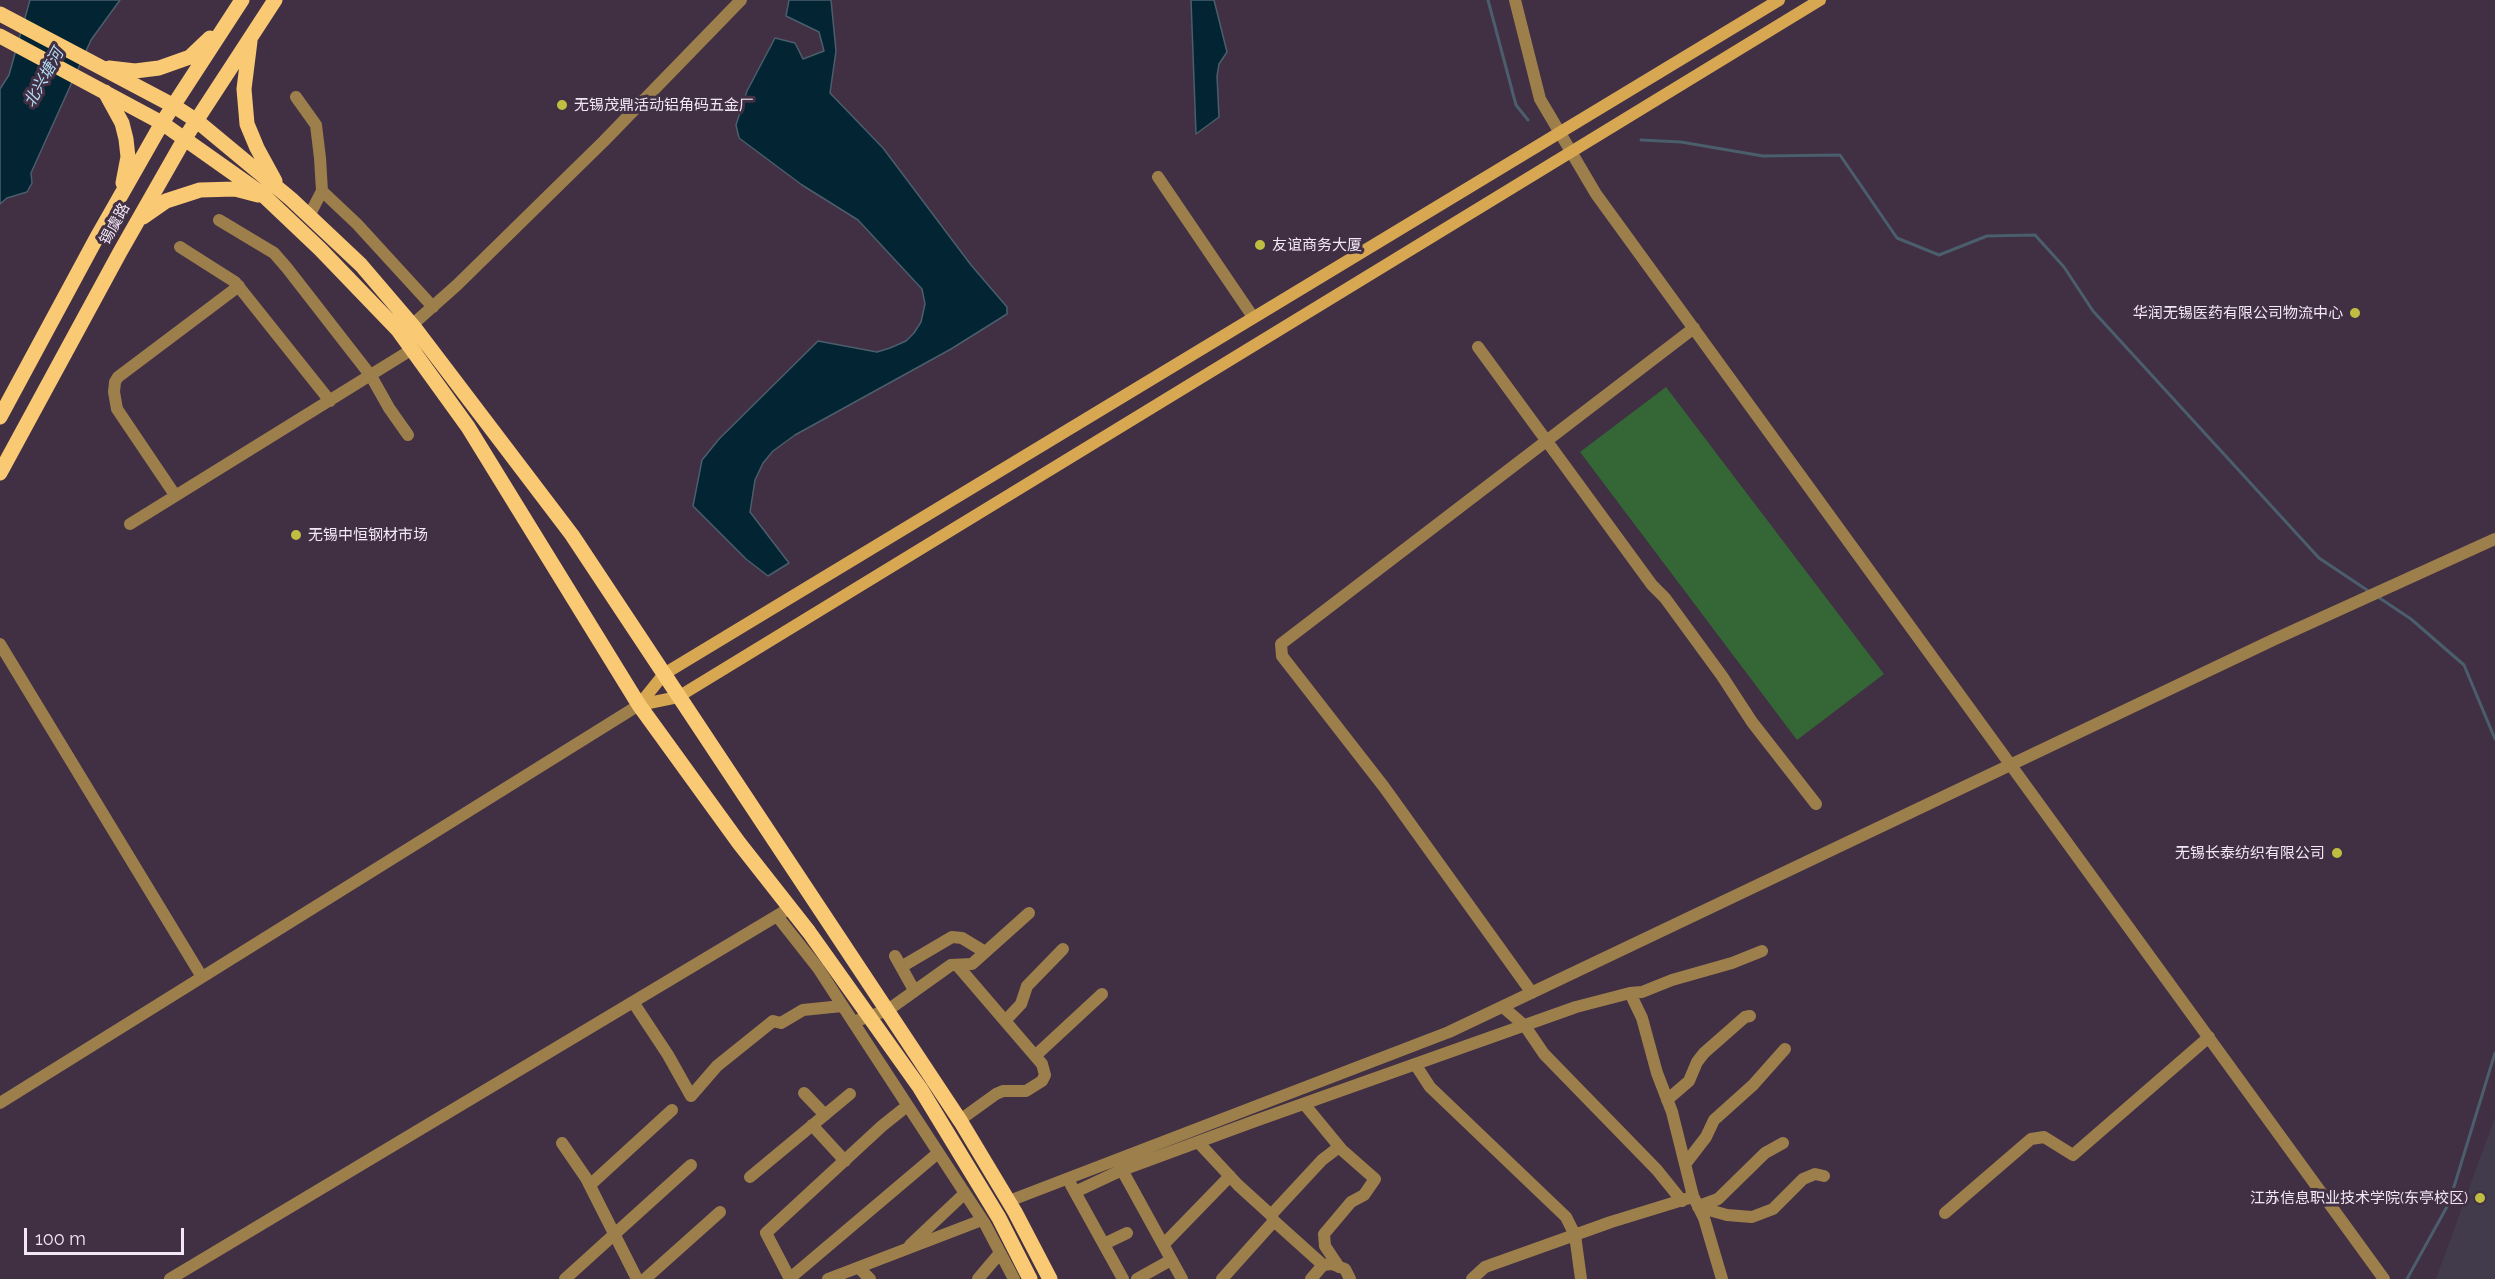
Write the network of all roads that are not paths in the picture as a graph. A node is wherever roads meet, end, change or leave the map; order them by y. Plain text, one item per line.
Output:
1 (242, 0) edge
2 (274, 0) edge
3 (741, 0) edge
4 (1515, 0) edge
5 (1779, 0) edge
6 (1820, 0) edge
7 (0, 14) edge
8 (5, 38) edge
9 (250, 38) junction
10 (96, 65) junction
11 (105, 92) junction
12 (296, 97) dead end
13 (174, 106) junction
14 (196, 121) junction
15 (162, 123) junction
16 (1559, 132) junction
17 (185, 138) junction
18 (1571, 151) junction
19 (1158, 177) dead end
20 (322, 191) junction
21 (274, 194) junction
22 (120, 196) junction
23 (309, 216) junction
24 (219, 220) dead end
25 (137, 222) junction
26 (180, 247) dead end
27 (239, 286) junction
28 (433, 307) junction
29 (1253, 317) junction
30 (412, 325) junction
31 (1694, 328) junction
32 (419, 346) junction
33 (1478, 347) dead end
34 (371, 376) junction
35 (330, 400) junction
36 (0, 417) edge
37 (408, 435) dead end
38 (1549, 441) junction
39 (0, 473) edge
40 (176, 495) junction
41 (130, 524) dead end
42 (2495, 539) edge
43 (0, 644) edge
44 (664, 674) junction
45 (678, 697) junction
46 (639, 705) junction
47 (2011, 765) junction
48 (1816, 804) dead end
49 (783, 912) junction
50 (1029, 913) dead end
51 (1063, 949) dead end
52 (1762, 951) dead end
53 (985, 952) junction
54 (957, 964) junction
55 (202, 977) junction
56 (914, 990) junction
57 (1533, 993) junction
58 (1630, 993) junction
59 (1102, 994) dead end
60 (633, 1002) junction
61 (843, 1006) junction
62 (1503, 1007) junction
63 (888, 1010) junction
64 (1750, 1016) dead end
65 (869, 1017) junction
66 (1005, 1021) junction
67 (853, 1022) junction
68 (1525, 1026) junction
69 (2209, 1037) junction
70 (1785, 1049) dead end
71 (1035, 1056) junction
72 (1415, 1064) junction
73 (804, 1092) dead end
74 (850, 1094) dead end
75 (1667, 1100) junction
76 (0, 1103) edge
77 (1305, 1105) junction
78 (908, 1106) junction
79 (672, 1110) dead end
80 (825, 1115) junction
81 (960, 1120) junction
82 (812, 1125) junction
83 (1198, 1142) junction
84 (562, 1143) dead end
85 (1784, 1143) dead end
86 (1339, 1147) junction
87 (938, 1154) junction
88 (845, 1161) junction
89 (1686, 1163) junction
90 (692, 1165) dead end
91 (1122, 1170) junction
92 (1230, 1176) junction
93 (1824, 1176) dead end
94 (750, 1177) dead end
95 (1067, 1178) junction
96 (590, 1185) junction
97 (1075, 1192) junction
98 (964, 1194) junction
99 (1009, 1201) junction
100 (1691, 1201) junction
101 (720, 1212) dead end
102 (1945, 1213) dead end
103 (1273, 1218) junction
104 (982, 1220) junction
105 (1127, 1233) dead end
106 (614, 1234) junction
107 (1575, 1235) junction
108 (1104, 1244) junction
109 (1163, 1245) junction
110 (905, 1250) junction
111 (1000, 1253) junction
112 (1172, 1260) junction
113 (1323, 1265) junction
114 (1339, 1267) junction
115 (859, 1268) junction
116 (1024, 1278) edge
117 (170, 1279) edge
118 (565, 1279) edge
119 (637, 1279) edge
120 (645, 1279) edge
121 (790, 1279) edge
122 (828, 1279) edge
123 (870, 1279) edge
124 (978, 1279) edge
125 (1050, 1279) edge
126 (1123, 1279) edge
127 (1137, 1279) edge
128 (1182, 1279) edge
129 (1222, 1279) edge
130 (1311, 1279) edge
131 (1350, 1279) edge
132 (1472, 1279) edge
133 (1581, 1279) edge
134 (1722, 1279) edge
135 (2384, 1279) edge

1 - 10 main road
1 - 13 main road, 锡虞路
2 - 9 main road, 锡虞路
3 - 28 street
4 - 16 street
5 - 16 main road
6 - 18 main road
7 - 10 main road
8 - 11 main road
9 - 14 main road, 锡虞路
9 - 21 main road
10 - 13 main road
11 - 15 main road
11 - 22 main road
12 - 20 street
13 - 14 main road
13 - 15 main road, 锡虞路
14 - 17 main road, 锡虞路
14 - 21 main road
15 - 17 main road
15 - 22 main road, 锡虞路
16 - 18 street
16 - 29 main road
17 - 21 main road
17 - 25 main road, 锡虞路
18 - 31 street
18 - 45 main road
19 - 29 street
20 - 23 street
20 - 28 street
21 - 23 main road
21 - 25 main road
21 - 32 main road
22 - 36 main road, 锡虞路
23 - 30 main road
24 - 34 street
25 - 39 main road, 锡虞路
26 - 27 street
27 - 35 street
27 - 40 street
28 - 30 street
29 - 44 main road
30 - 32 main road
31 - 38 street
31 - 47 street
32 - 34 street
32 - 44 main road
32 - 46 main road
33 - 38 street
34 - 35 street
34 - 37 street
35 - 40 street
38 - 48 street
38 - 57 street
40 - 41 street
42 - 47 street
43 - 55 street
44 - 45 main road
44 - 46 main road
45 - 46 main road
45 - 63 main road
46 - 49 main road
46 - 55 street
47 - 57 street
47 - 69 street
49 - 60 street
49 - 61 street
49 - 65 main road
50 - 53 street
51 - 66 street
52 - 58 street
53 - 54 street
53 - 56 street
54 - 56 street
54 - 66 street
55 - 76 street
56 - 63 street
57 - 62 street
58 - 68 street
58 - 75 street
59 - 71 street
60 - 61 street
60 - 117 street
61 - 67 street
62 - 68 street
62 - 95 street
63 - 65 street
63 - 81 main road
64 - 75 street
65 - 67 street
65 - 116 main road
66 - 71 street
67 - 78 street
68 - 72 street
68 - 100 street
69 - 102 street
69 - 135 street
70 - 89 street
71 - 81 street
72 - 77 street
72 - 107 street
73 - 80 street
74 - 80 street
75 - 89 street
77 - 83 street
77 - 86 street
78 - 87 street
78 - 88 street
79 - 96 street
80 - 82 street
81 - 99 main road
82 - 88 street
82 - 94 street
83 - 91 street
83 - 92 street
84 - 96 street
85 - 100 street
86 - 103 street
86 - 114 street
87 - 98 street
87 - 121 street
88 - 121 street
89 - 100 street
90 - 106 street
91 - 97 street
91 - 109 street
92 - 103 street
92 - 109 street
93 - 100 street
95 - 97 street
95 - 99 street
96 - 106 street
97 - 108 street
98 - 104 street
98 - 110 street
99 - 125 main road
100 - 107 street
100 - 134 street
101 - 120 street
103 - 113 street
103 - 129 street
104 - 110 street
104 - 111 street
105 - 108 street
106 - 118 street
106 - 119 street
107 - 132 street
107 - 133 street
108 - 126 street
109 - 112 street
110 - 115 street
111 - 116 street
111 - 124 street
112 - 127 street
112 - 128 street
113 - 114 street
113 - 130 street
114 - 131 street
115 - 122 street
115 - 123 street

